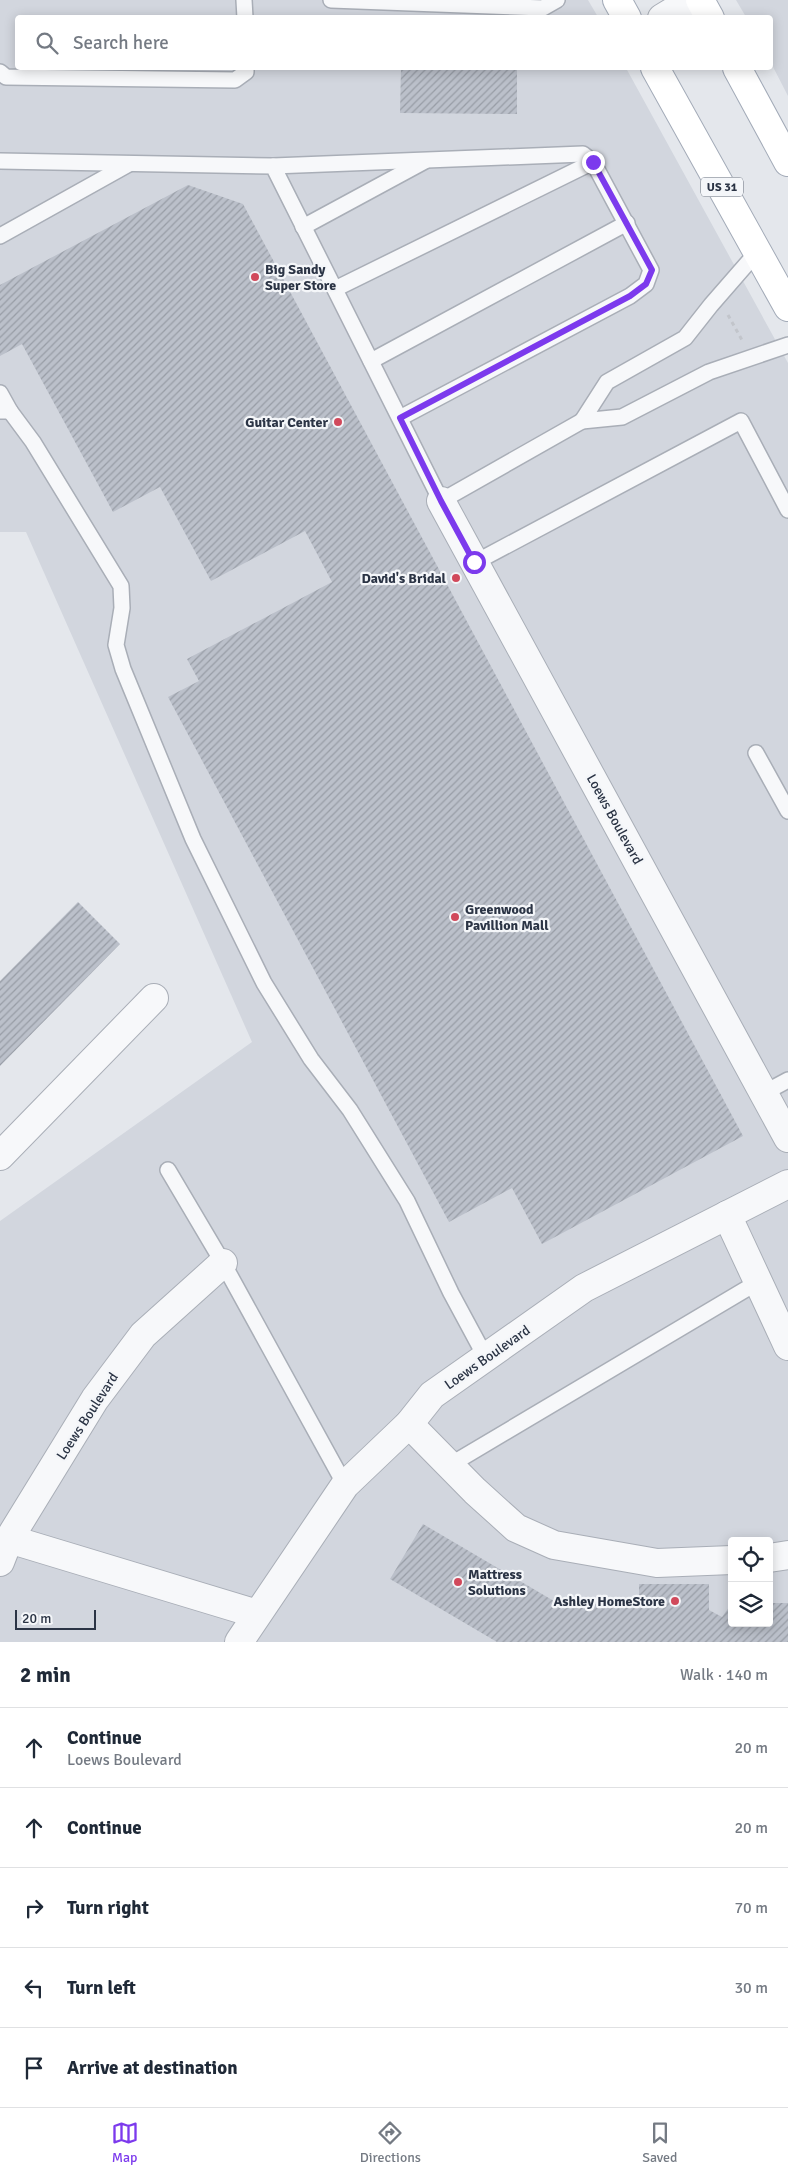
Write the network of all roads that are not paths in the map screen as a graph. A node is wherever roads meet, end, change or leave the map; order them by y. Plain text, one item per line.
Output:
1 (244, 0) edge
2 (331, 0) edge
3 (557, 0) edge
4 (617, 0) edge
5 (692, 0) edge
6 (700, 0) edge
7 (497, 3) edge
8 (245, 15) edge
9 (625, 15) edge
10 (667, 15) edge
11 (708, 15) edge
12 (246, 70) edge
13 (656, 70) edge
14 (738, 70) edge
15 (0, 72) edge
16 (428, 159) junction
17 (0, 161) edge
18 (593, 162) junction
19 (788, 162) edge
20 (131, 163) junction
21 (273, 166) junction
22 (627, 223) junction
23 (303, 227) junction
24 (0, 236) edge
25 (758, 251) junction
26 (335, 289) junction
27 (788, 307) edge
28 (788, 345) edge
29 (371, 361) junction
30 (0, 393) edge
31 (5, 411) edge
32 (400, 418) junction
33 (582, 421) junction
34 (441, 501) junction
35 (788, 510) edge
36 (474, 562) junction
37 (756, 753) dead end
38 (788, 811) edge
39 (154, 998) dead end
40 (788, 1080) edge
41 (764, 1093) junction
42 (788, 1138) edge
43 (0, 1156) edge
44 (168, 1170) dead end
45 (787, 1187) edge
46 (727, 1215) junction
47 (223, 1263) junction
48 (758, 1282) junction
49 (788, 1346) edge
50 (486, 1358) junction
51 (409, 1424) junction
52 (450, 1465) junction
53 (345, 1485) junction
54 (5, 1551) edge
55 (788, 1555) edge
56 (773, 1557) edge
57 (728, 1560) edge
58 (256, 1614) junction
59 (239, 1642) edge

1 - 8 lane
2 - 7 lane
3 - 7 lane
4 - 9 main road
5 - 10 street
6 - 11 main road
12 - 15 lane
13 - 25 main road, US 31
14 - 19 main road
16 - 18 lane
16 - 21 lane
16 - 23 lane
17 - 20 lane
18 - 22 lane
18 - 26 lane
20 - 21 lane
20 - 24 lane
21 - 23 lane
22 - 29 lane
22 - 32 lane
23 - 26 lane
25 - 27 main road, US 31
25 - 33 lane
26 - 29 lane
28 - 33 lane
29 - 32 lane
30 - 31 lane
31 - 50 lane
32 - 34 lane
33 - 34 lane
34 - 36 street, Loews Boulevard
35 - 36 lane
36 - 41 street, Loews Boulevard
37 - 38 lane
39 - 43 street
40 - 41 lane
41 - 42 street, Loews Boulevard
44 - 47 lane
45 - 46 street, Loews Boulevard
46 - 48 street
46 - 50 street, Loews Boulevard
47 - 53 lane
47 - 54 street, Loews Boulevard
48 - 49 street
48 - 52 lane
50 - 51 street, Loews Boulevard
51 - 52 street
51 - 53 street, Loews Boulevard
52 - 57 street
53 - 58 street, Loews Boulevard
54 - 58 street, Loews Boulevard
55 - 56 street
58 - 59 street, Loews Boulevard

